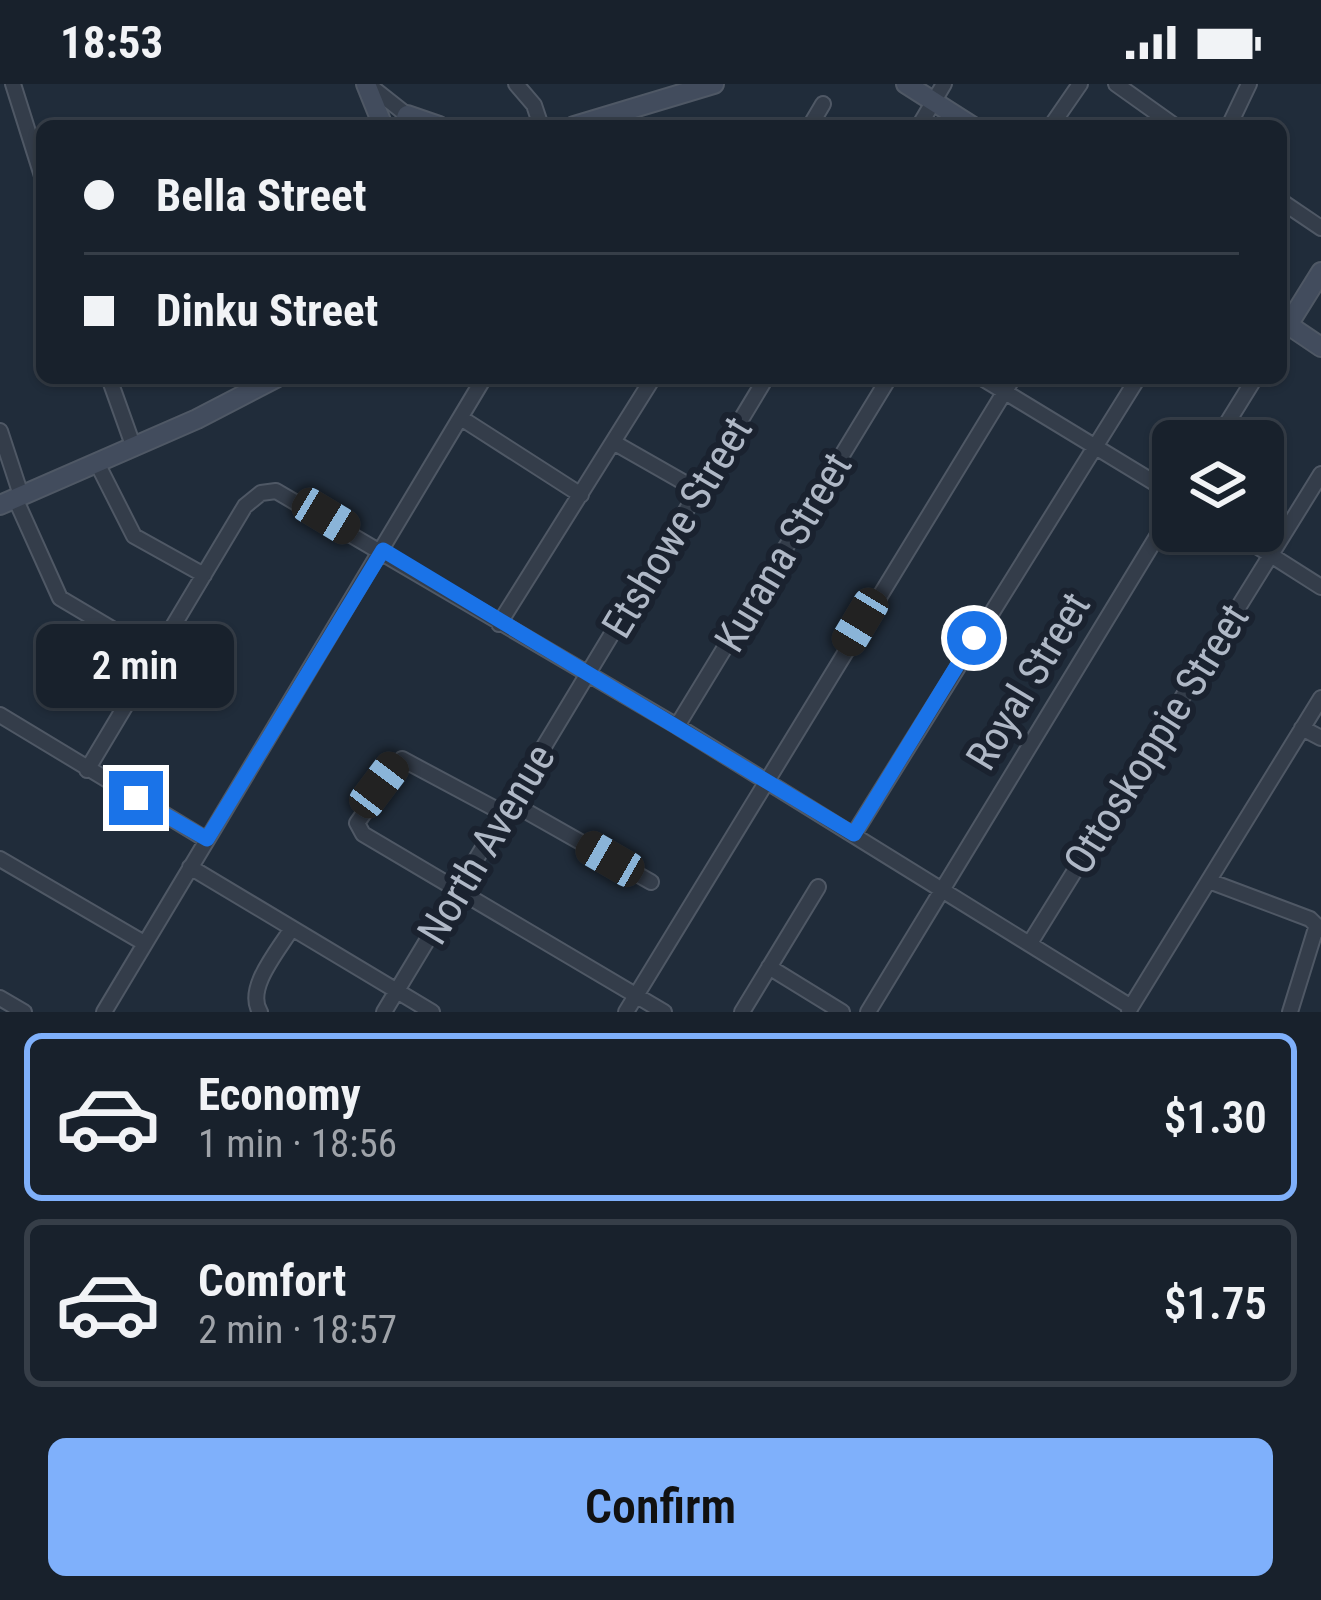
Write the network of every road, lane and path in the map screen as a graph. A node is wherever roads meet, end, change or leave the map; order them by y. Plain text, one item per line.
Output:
1 (13, 84) edge
2 (367, 84) edge
3 (516, 84) edge
4 (906, 84) edge
5 (1080, 84) edge
6 (1117, 84) edge
7 (1249, 84) edge
8 (709, 85) edge
9 (939, 93) edge
10 (823, 104) dead end
11 (380, 120) edge
12 (404, 120) edge
13 (539, 120) edge
14 (594, 120) edge
15 (814, 120) edge
16 (923, 120) edge
17 (966, 120) edge
18 (1055, 120) edge
19 (1166, 120) edge
20 (1232, 120) edge
21 (36, 157) edge
22 (1287, 205) edge
23 (1321, 229) edge
24 (1321, 272) edge
25 (1287, 321) edge
26 (1287, 329) edge
27 (1321, 346) edge
28 (111, 384) edge
29 (264, 384) edge
30 (481, 384) edge
31 (649, 384) edge
32 (762, 384) edge
33 (885, 384) edge
34 (1134, 384) edge
35 (1251, 384) edge
36 (1009, 385) edge
37 (461, 418) junction
38 (1229, 420) edge
39 (0, 430) edge
40 (613, 442) junction
41 (1095, 446) junction
42 (134, 448) junction
43 (97, 463) junction
44 (1321, 474) edge
45 (1152, 481) edge
46 (698, 491) junction
47 (581, 495) junction
48 (12, 499) edge
49 (1152, 545) edge
50 (383, 550) junction
51 (1269, 552) edge
52 (1272, 554) junction
53 (204, 575) junction
54 (1321, 587) edge
55 (499, 624) junction
56 (156, 655) junction
57 (588, 676) junction
58 (1321, 698) edge
59 (0, 715) edge
60 (677, 726) junction
61 (1302, 728) junction
62 (1321, 738) edge
63 (87, 770) junction
64 (765, 781) junction
65 (507, 808) junction
66 (854, 834) junction
67 (207, 839) junction
68 (0, 859) edge
69 (190, 867) junction
70 (1209, 881) junction
71 (651, 882) dead end
72 (818, 887) dead end
73 (458, 889) junction
74 (943, 890) junction
75 (292, 928) junction
76 (1318, 929) edge
77 (144, 943) junction
78 (1030, 943) junction
79 (769, 967) junction
80 (397, 990) junction
81 (636, 996) junction
82 (0, 998) edge
83 (1129, 1010) edge
84 (24, 1012) edge
85 (104, 1012) edge
86 (260, 1012) edge
87 (384, 1012) edge
88 (432, 1012) edge
89 (626, 1012) edge
90 (664, 1012) edge
91 (742, 1012) edge
92 (842, 1012) edge
93 (868, 1012) edge
94 (1290, 1012) edge

1 - 21 street
2 - 11 street
2 - 12 street
3 - 13 street
4 - 9 street
5 - 18 street
6 - 19 street
7 - 20 street
8 - 14 street
9 - 16 street
9 - 17 street
10 - 15 street
22 - 23 street
24 - 25 street
26 - 27 street
28 - 42 street
29 - 42 street
30 - 37 street
31 - 40 street
32 - 46 street, Etshowe Street
33 - 60 street, Kurana Street
34 - 41 street
35 - 38 street
36 - 41 street
36 - 64 street
37 - 47 street
37 - 50 street
39 - 48 street
40 - 46 street
40 - 47 street
41 - 45 street
41 - 66 street
42 - 43 street
43 - 48 street
43 - 53 street
44 - 52 street, Ottoskoppie Street
46 - 57 street, Etshowe Street
47 - 55 street
48 - 56 street
49 - 74 street, Royal Street
50 - 53 street
50 - 55 street
50 - 67 street
51 - 52 street
52 - 54 street
52 - 78 street, Ottoskoppie Street
53 - 56 street
55 - 57 street
56 - 63 street
57 - 60 street
57 - 65 street, North Avenue
58 - 61 street
59 - 63 street
60 - 64 street
61 - 62 street
61 - 70 street
63 - 67 street
64 - 66 street
64 - 81 street
65 - 71 street
65 - 73 street, North Avenue
65 - 73 street
66 - 74 street
67 - 69 street
68 - 77 street
69 - 75 street
69 - 77 street
70 - 76 street
70 - 83 street
72 - 79 street
73 - 80 street, North Avenue
73 - 81 street
74 - 78 street
74 - 93 street, Royal Street
75 - 80 street
75 - 86 street
76 - 94 street
77 - 85 street
78 - 83 street
79 - 91 street
79 - 92 street
80 - 87 street, North Avenue
80 - 88 street
81 - 89 street
81 - 90 street
82 - 84 street

